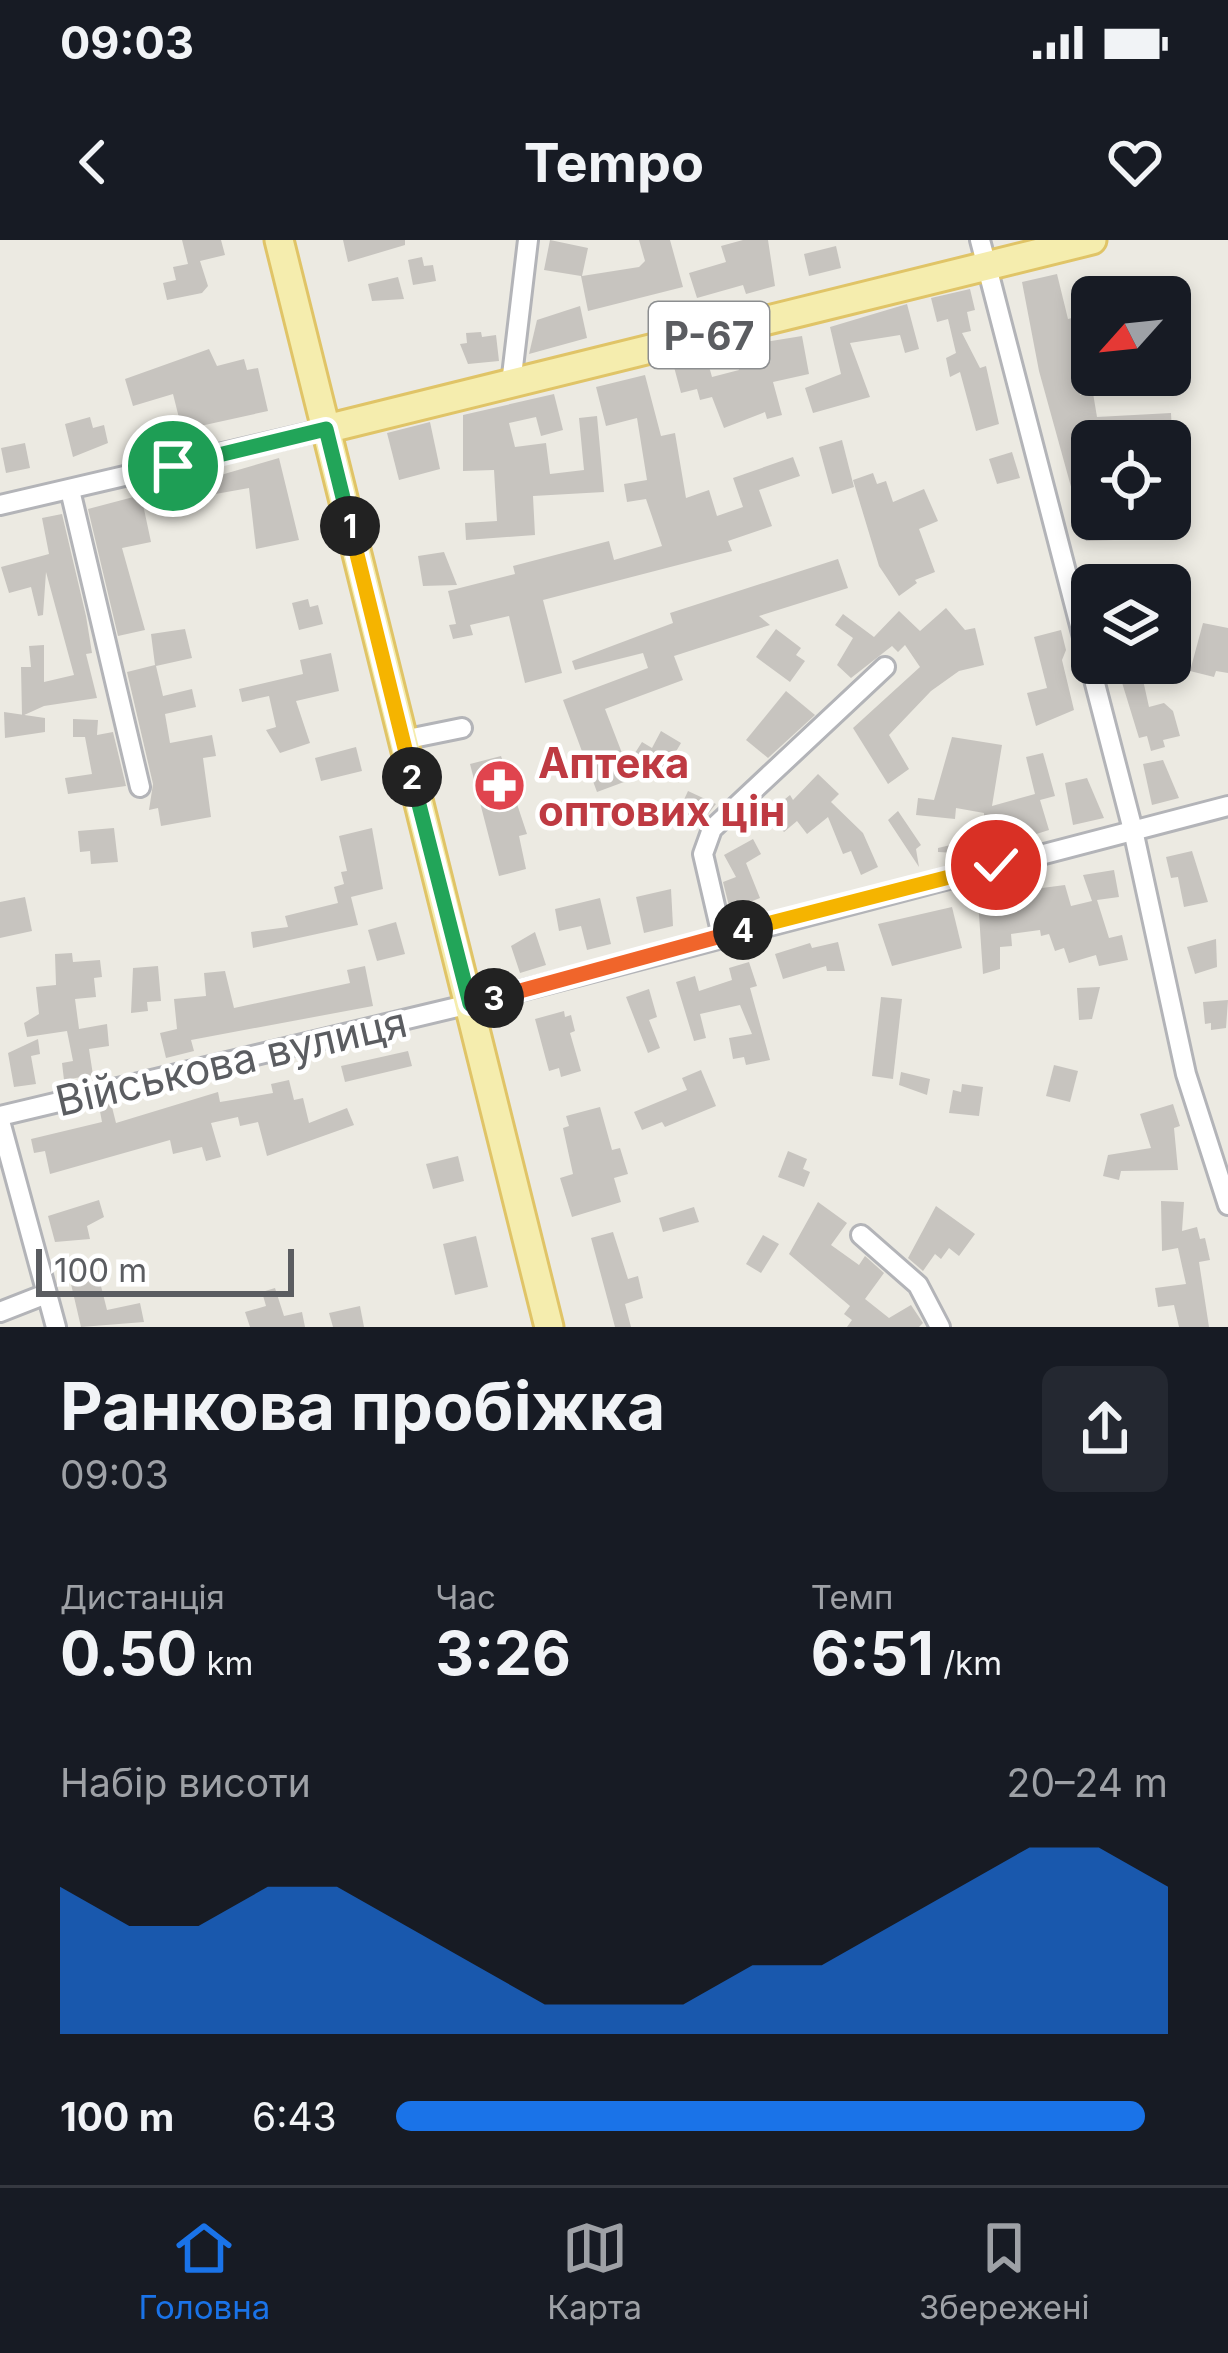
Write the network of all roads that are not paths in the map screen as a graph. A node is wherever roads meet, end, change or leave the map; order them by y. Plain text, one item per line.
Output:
1 (279, 240) edge
2 (528, 240) edge
3 (1092, 240) edge
4 (984, 253) edge
5 (511, 383) junction
6 (326, 429) junction
7 (70, 490) junction
8 (0, 505) edge
9 (885, 667) dead end
10 (463, 728) dead end
11 (403, 740) junction
12 (140, 788) dead end
13 (1228, 806) edge
14 (1133, 830) junction
15 (722, 936) junction
16 (470, 1004) junction
17 (0, 1119) edge
18 (1228, 1204) edge
19 (861, 1234) dead end
20 (46, 1294) junction
21 (0, 1312) edge
22 (56, 1327) edge
23 (549, 1327) edge
24 (940, 1327) edge

1 - 6 main road
2 - 5 street
3 - 4 main road, Р-67
4 - 5 main road, Р-67
4 - 14 street
5 - 6 main road, Р-67
6 - 7 street
6 - 11 main road
7 - 8 street
7 - 12 street
9 - 15 street
10 - 11 street
11 - 16 main road
13 - 14 street, Військова вулиця
14 - 15 street, Військова вулиця
14 - 18 street
15 - 16 street, Військова вулиця
16 - 17 street, Військова вулиця
16 - 23 main road
17 - 20 street
19 - 24 street
20 - 21 street
20 - 22 street

